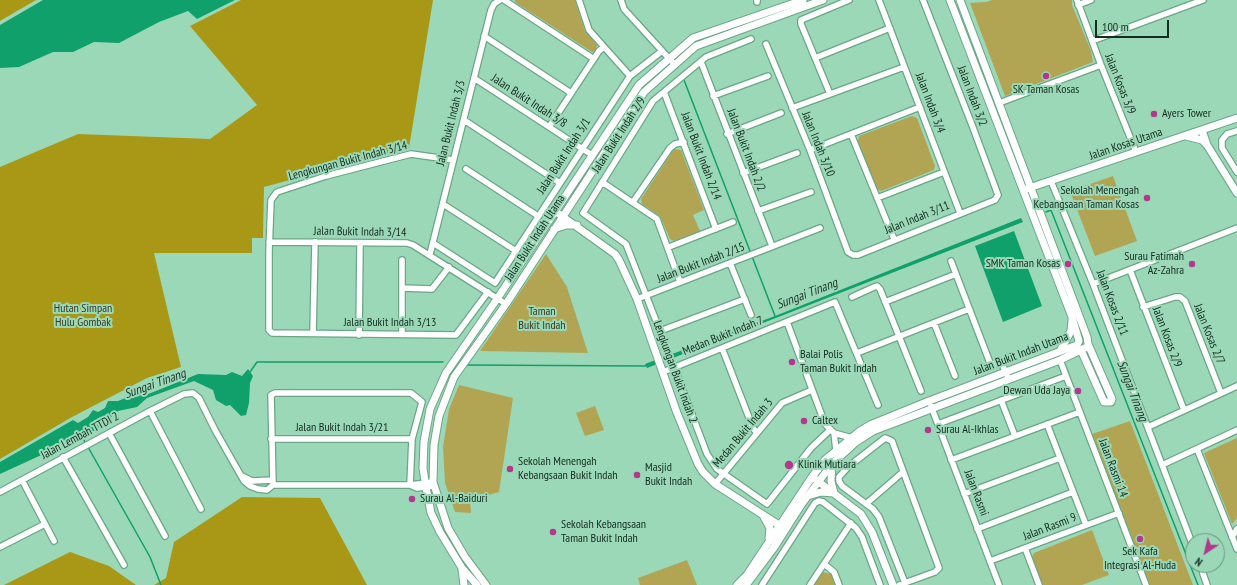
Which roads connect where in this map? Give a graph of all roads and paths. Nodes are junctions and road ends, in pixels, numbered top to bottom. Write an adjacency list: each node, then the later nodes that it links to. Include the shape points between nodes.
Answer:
1 (500, 0): 16 (street, Jalan Bukit Indah 3/3, via 491,10)
2 (504, 0): 24 (street)
3 (579, 0): 20 (street, via 589,30)
4 (621, 0): 21 (street, via 624,9)
5 (803, 0): 23 (street, Jalan Bukit Indah Utama, via 693,38)
6 (823, 0): 26 (street, Jalan Bukit Indah Utama, via 700,45)
7 (849, 0): 22 (street, via 801,20)
8 (879, 0): 15 (street, Jalan Indah 3/4)
9 (923, 0): 69 (street, Jalan Indah 3/2, via 998,195)
10 (950, 0): 65 (street, Jalan Bukit Indah Utama)
11 (960, 0): 36 (street, Jalan Bukit Indah Utama)
12 (1092, 0): 14 (street)
13 (1203, 0): 18 (street)
14 (1078, 3): 18 (street, Jalan Kosas 3/9)
15 (890, 28): 22 (street); 28 (street, Jalan Indah 3/4)
16 (484, 36): 31 (street, Jalan Bukit Indah 3/3); 33 (street)
17 (751, 39): 25 (street, Jalan Bukit Indah 2/9, via 706,57)
18 (1092, 41): 27 (street, Jalan Kosas 3/9)
19 (766, 44): 38 (street, Jalan Indah 3/10)
20 (604, 47): 24 (street); 29 (street)
21 (662, 51): 23 (street); 29 (street, Jalan Bukit Indah 3/1)
22 (815, 58): 34 (street)
23 (670, 59): 26 (street); 55 (street, Jalan Bukit Indah Utama, via 639,85)
24 (594, 60): 33 (street)
25 (701, 62): 32 (street, Jalan Bukit Indah 2/9); 35 (street, Jalan Bukit Indah 2/2)
26 (675, 65): 72 (street, Jalan Bukit Indah Utama, via 644,92)
27 (1101, 65): 36 (street); 53 (street, Jalan Kosas 3/9)
28 (904, 67): 34 (street); 37 (street, Jalan Indah 3/4)
29 (630, 76): 51 (street, Jalan Bukit Indah 3/1)
30 (768, 76): 35 (street)
31 (474, 78): 41 (street, Jalan Bukit Indah 3/3); 43 (street, Jalan Bukit Indah 3/8)
32 (664, 92): 49 (street, Jalan Bukit Indah 2/14); 62 (street, Jalan Bukit Indah 2/9, via 653,101)
33 (571, 93): 43 (street)
34 (830, 94): 38 (street)
35 (713, 96): 46 (street, Jalan Bukit Indah 2/2)
36 (999, 103): 64 (street, Jalan Bukit Indah Utama)
37 (920, 107): 47 (street); 58 (street, Jalan Indah 3/4)
38 (792, 108): 52 (street, Jalan Indah 3/10)
39 (781, 113): 46 (street)
40 (1237, 118): 42 (street, Jalan Kosas Utama)
41 (464, 120): 56 (street, Jalan Bukit Indah 3/3); 63 (street)
42 (1216, 125): 44 (street, Jalan Kosas Utama); 50 (street, via 1210,133)
43 (549, 127): 51 (street, Jalan Bukit Indah 3/8)
44 (1202, 130): 48 (street, Jalan Kosas Utama); 50 (street)
45 (1237, 131): 59 (street, via 1227,134 1222,140 1222,148)
46 (727, 134): 60 (street, Jalan Bukit Indah 2/2)
47 (851, 134): 52 (street); 68 (street)
48 (1184, 136): 50 (street, via 1202,140); 53 (street, Jalan Kosas Utama)
49 (684, 142): 70 (street, via 670,148); 83 (street, Jalan Bukit Indah 2/14)
50 (1207, 145): 67 (street)
51 (582, 148): 55 (street, Jalan Bukit Indah 3/8); 63 (street, Jalan Bukit Indah 3/1)
52 (810, 150): 92 (street, Jalan Indah 3/10)
53 (1136, 152): 61 (street, Jalan Kosas Utama)
54 (797, 153): 60 (street)
55 (592, 155): 74 (street, Jalan Bukit Indah Utama)
56 (453, 160): 71 (street, Jalan Bukit Indah 3/3); 85 (street, Lengkungan Bukit Indah 3/14, via 411,154 326,176 277,192 271,200)
57 (466, 169): 76 (street)
58 (944, 172): 68 (street); 75 (street, Jalan Indah 3/4)
59 (1237, 172)
60 (743, 173): 73 (street, Jalan Bukit Indah 2/2)
61 (1051, 181): 64 (street, Jalan Kosas Utama); 101 (street, Jalan Kosas 2/11)
62 (602, 182): 70 (street); 104 (street, Jalan Bukit Indah 2/9, via 583,213 626,244)
63 (560, 183): 76 (street, Jalan Bukit Indah 3/1)
64 (1030, 188): 65 (street, Jalan Kosas Utama); 122 (street, Jalan Bukit Indah Utama)
65 (1022, 190): 114 (street, Jalan Bukit Indah Utama)
66 (811, 192): 73 (street)
67 (1237, 193)
68 (877, 198): 84 (street)
69 (995, 200): 75 (street, Jalan Indah 3/11)
70 (633, 202): 90 (street, via 657,219)
71 (443, 204): 87 (street, Jalan Bukit Indah 3/3); 91 (street)
72 (570, 204): 77 (street, Jalan Bukit Indah Utama); 79 (street, via 571,215)
73 (758, 210): 89 (street, Jalan Bukit Indah 2/2)
74 (555, 211): 77 (street, Lengkungan Bukit Indah 2); 106 (street, Jalan Bukit Indah Utama)
75 (960, 213): 84 (street, Jalan Indah 3/11)
76 (538, 216): 91 (street, Jalan Bukit Indah 3/1)
77 (563, 216): 79 (street, Lengkungan Bukit Indah 2); 82 (street, Jalan Bukit Indah Utama)
78 (733, 222): 83 (street)
79 (577, 225): 82 (street); 107 (street, Lengkungan Bukit Indah 2, via 615,254)
80 (820, 228): 89 (street, Jalan Bukit Indah 2/15)
81 (1237, 228): 98 (street)
82 (554, 229): 110 (street, Jalan Bukit Indah Utama)
83 (716, 229): 90 (street)
84 (894, 240): 92 (street, Jalan Indah 3/11, via 858,254 852,255)
85 (269, 242): 86 (street, Jalan Bukit Indah 3/14); 117 (street, Lengkungan Bukit Indah 3/14, via 269,330)
86 (315, 242): 88 (street, Jalan Bukit Indah 3/14); 118 (street)
87 (433, 243): 91 (street, Jalan Bukit Indah 3/1, via 495,283); 93 (street, Jalan Bukit Indah 3/3)
88 (360, 244): 93 (street, Jalan Bukit Indah 3/14, via 407,243); 119 (street)
89 (772, 246): 96 (street, Jalan Bukit Indah 2/15)
90 (669, 247): 100 (street)
91 (516, 251)
92 (848, 252)
93 (430, 254): 97 (street, Jalan Bukit Indah 3/14)
94 (402, 260): 102 (street)
95 (951, 261): 99 (street)
96 (730, 264): 100 (street, Jalan Bukit Indah 2/15); 108 (street)
97 (449, 266): 102 (street, via 432,289); 103 (street, Jalan Bukit Indah 3/14)
98 (1130, 270): 101 (street); 111 (street, Jalan Kosas 2/9)
99 (956, 274): 109 (street); 112 (street)
100 (680, 282): 104 (street, Jalan Bukit Indah 2/15)
101 (1093, 284): 146 (street, Jalan Kosas 2/11)
102 (402, 288): 120 (street)
103 (488, 292): 106 (street, Jalan Bukit Indah 3/14); 120 (street, Jalan Bukit Indah 3/13, via 456,335)
104 (647, 296): 107 (street, Jalan Bukit Indah 2/15); 108 (street, via 660,331)
105 (852, 297): 109 (street, via 877,286)
106 (498, 299): 110 (street, Jalan Bukit Indah 3/14); 172 (street, Jalan Bukit Indah Utama, via 446,373 430,409 424,442)
107 (637, 299): 129 (street, Lengkungan Bukit Indah 2)
108 (744, 299): 113 (street)
109 (885, 302): 121 (street)
110 (506, 304): 169 (street, Jalan Bukit Indah Utama, via 454,377 445,397 434,445)
111 (1143, 307): 136 (street, Jalan Kosas 2/7, via 1175,297 1180,297 1184,301); 141 (street, Jalan Kosas 2/9)
112 (969, 309): 116 (street); 131 (street, via 990,363 1001,362)
113 (751, 315)
114 (1072, 317): 125 (street, via 1071,331); 125 (street, Jalan Bukit Indah Utama, via 1079,341 1077,345)
115 (787, 322): 123 (street, Medan Bukit Indah 7); 126 (street, Medan Bukit Indah 7, via 835,302); 134 (street)
116 (934, 323): 121 (street); 130 (street)
117 (272, 333): 118 (street, Jalan Bukit Indah 3/13)
118 (313, 333): 119 (street, Jalan Bukit Indah 3/13)
119 (359, 335): 120 (street, Jalan Bukit Indah 3/13)
120 (402, 335)
121 (899, 336): 126 (street); 135 (street)
122 (1088, 344): 124 (street, Jalan Bukit Indah Utama); 124 (street, Jalan Bukit Indah Utama, via 1112,399 1111,402 1104,402)
123 (722, 348): 128 (street, Medan Bukit Indah 7); 150 (street)
124 (1081, 350): 127 (street, Jalan Bukit Indah Utama)
125 (1060, 351): 131 (street, Jalan Bukit Indah Utama)
126 (857, 353): 139 (street)
127 (1060, 360): 131 (street, Jalan Bukit Indah Utama); 132 (street, Jalan Rasmi 14)
128 (674, 367): 129 (street, Medan Bukit Indah 7); 164 (street, via 707,454)
129 (663, 372): 170 (street, Lengkungan Bukit Indah 2, via 698,464)
130 (955, 376)
131 (1007, 376): 138 (street, Jalan Bukit Indah Utama); 140 (street, Jalan Bukit Indah Utama)
132 (1066, 376): 137 (street); 143 (street, Jalan Rasmi 14)
133 (1237, 386): 136 (street)
134 (812, 390): 148 (street, via 825,424); 150 (street, Medan Bukit Indah 3, via 782,403)
135 (921, 391)
136 (1221, 393): 141 (street)
137 (1001, 400): 144 (street); 151 (street)
138 (929, 401): 140 (street, Jalan Rasmi); 152 (street, Jalan Bukit Indah Utama, via 870,425)
139 (878, 405)
140 (932, 409): 144 (street, Jalan Rasmi); 160 (street, Jalan Bukit Indah Utama, via 873,431 856,442)
141 (1184, 410): 146 (street)
142 (150, 411): 149 (street, Jalan Lembah TTDI 2); 163 (street, Jalan Lembah TTDI 2, via 184,394 193,393 199,398); 179 (street)
143 (1080, 412): 145 (street); 181 (street, Jalan Rasmi 14)
144 (938, 424): 159 (street, Jalan Rasmi)
145 (1047, 424): 151 (street); 158 (street)
146 (1148, 427): 161 (street, Jalan Kosas 2/11)
147 (1237, 430): 155 (street)
148 (832, 432): 152 (street); 156 (street); 164 (street, via 811,448 767,504)
149 (109, 433): 157 (street, Jalan Lembah TTDI 2); 191 (street)
150 (757, 433): 164 (street, Medan Bukit Indah 3)
151 (1015, 436): 159 (street)
152 (852, 438): 156 (street, Jalan Bukit Indah Utama)
153 (272, 439): 154 (street, Jalan Bukit Indah 3/21); 154 (street, via 270,400 271,395 275,393 411,393 422,402); 167 (street)
154 (412, 439): 171 (street)
155 (1197, 449): 161 (street); 192 (street)
156 (836, 450): 165 (street, Jalan Bukit Indah Utama)
157 (63, 457): 166 (street, Jalan Lembah TTDI 2); 200 (street)
158 (1060, 458): 174 (street); 176 (street)
159 (952, 460): 176 (street, Jalan Rasmi)
160 (832, 464): 168 (street, Jalan Bukit Indah Utama); 175 (street, via 831,481)
161 (1162, 465): 190 (street, Jalan Kosas 2/11)
162 (903, 472): 178 (street); 178 (street, via 892,441 885,438 848,467 839,477 842,486); 204 (street, via 939,568 935,572)
163 (240, 474): 167 (street, via 252,481); 167 (street, via 246,483 256,489 267,490)
164 (723, 474): 170 (street, Medan Bukit Indah 3)
165 (812, 477): 168 (street); 182 (street, Jalan Bukit Indah Utama)
166 (22, 480): 173 (street, Jalan Lembah TTDI 2); 184 (street)
167 (273, 482): 171 (street)
168 (819, 482): 175 (street); 177 (street, Jalan Bukit Indah Utama)
169 (434, 484): 172 (street); 203 (street, Jalan Bukit Indah Utama, via 448,528 465,557)
170 (715, 484): 180 (street, Lengkungan Bukit Indah 2)
171 (410, 485): 172 (street, via 417,488)
172 (425, 485): 201 (street, Jalan Bukit Indah Utama, via 431,512)
173 (0, 492)
174 (1073, 492): 186 (street); 188 (street)
175 (834, 493): 177 (street, via 821,492); 213 (street, via 861,514 872,532)
176 (964, 494): 188 (street, Jalan Rasmi)
177 (808, 496): 187 (street, Jalan Bukit Indah Utama)
178 (867, 503): 204 (street, via 878,517)
179 (201, 509)
180 (761, 513): 182 (street, via 772,518); 185 (street, Lengkungan Bukit Indah 2); 193 (street, via 770,528)
181 (1119, 513): 186 (street, Jalan Rasmi 9); 217 (street, Jalan Rasmi 14)
182 (785, 515): 185 (street, Jalan Bukit Indah Utama)
183 (851, 523): 199 (street); 209 (street, via 823,502 815,503); 212 (street, via 862,537)
184 (45, 524): 194 (street); 195 (street)
185 (779, 525): 187 (street, Lengkungan Bukit Indah 2); 193 (street, Jalan Bukit Indah Utama)
186 (1086, 525): 196 (street, Jalan Rasmi 9)
187 (786, 529): 208 (street, Jalan Bukit Indah Utama)
188 (977, 529): 198 (street, Jalan Rasmi)
189 (1237, 530): 192 (street)
190 (1188, 533)
191 (165, 536)
192 (1232, 537): 197 (street)
193 (769, 540): 207 (street, Jalan Bukit Indah Utama)
194 (54, 541)
195 (0, 548)
196 (1025, 548): 198 (street, Jalan Rasmi 9); 216 (street)
197 (1237, 549)
198 (990, 561): 215 (street, Jalan Rasmi)
199 (824, 564): 210 (street); 211 (street, via 834,572)
200 (124, 565)
201 (462, 568): 203 (street, Jalan Bukit Indah Utama); 205 (street)
202 (1203, 573): 218 (street)
203 (475, 582): 206 (street, Jalan Bukit Indah Utama)
204 (905, 583): 214 (street)
205 (464, 585)
206 (486, 585)
207 (738, 585)
208 (746, 585)
209 (762, 585)
210 (810, 585)
211 (839, 585)
212 (880, 585)
213 (894, 585)
214 (898, 585)
215 (999, 585)
216 (1039, 585)
217 (1146, 585)
218 (1207, 585)

